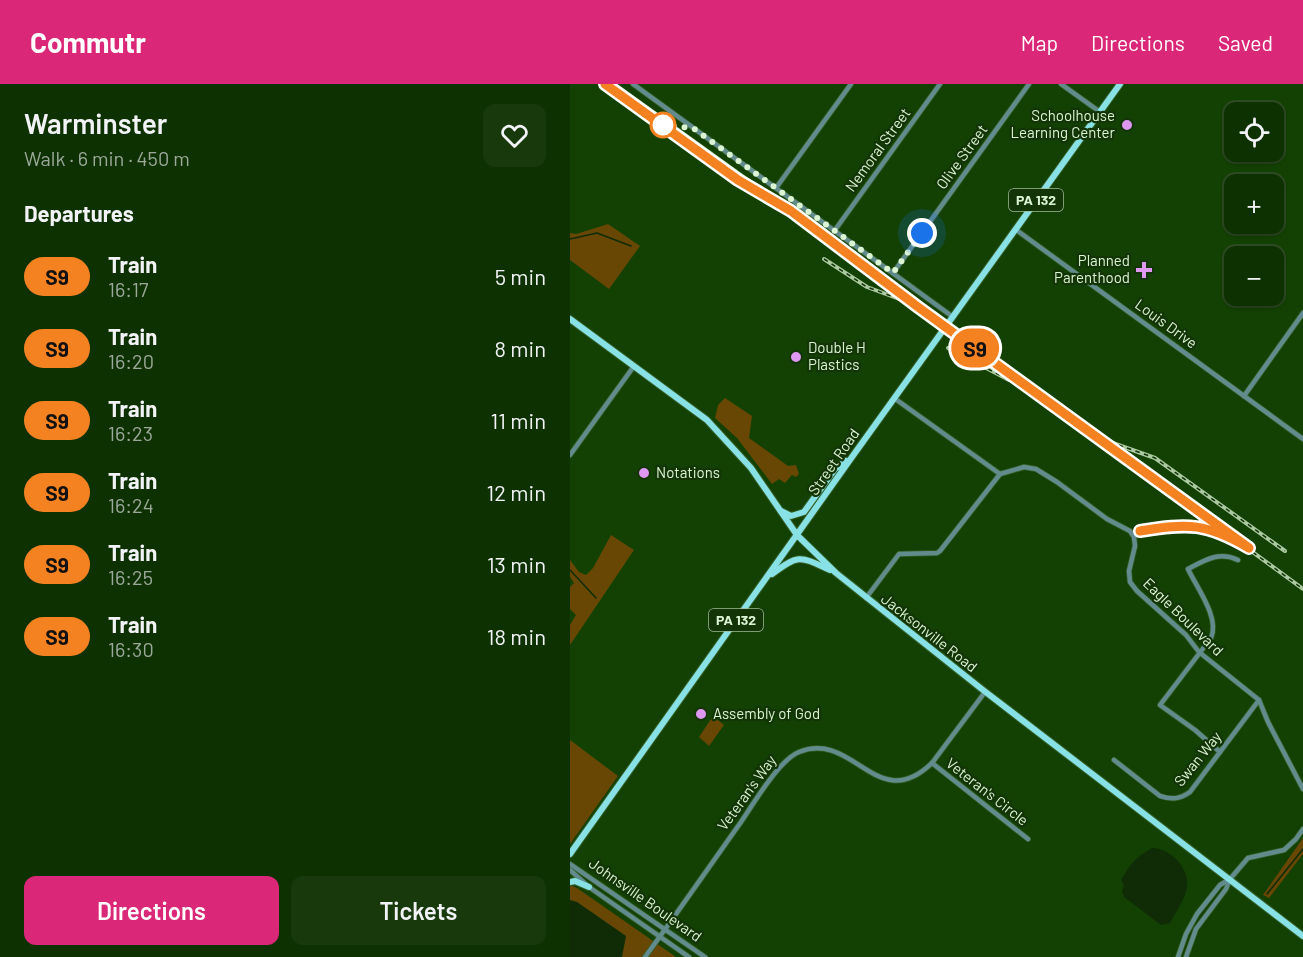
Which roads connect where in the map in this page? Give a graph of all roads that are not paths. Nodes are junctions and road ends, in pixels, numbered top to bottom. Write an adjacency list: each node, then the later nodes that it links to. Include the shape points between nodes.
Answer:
1 (633, 84): 8 (street)
2 (850, 84): 8 (street)
3 (940, 84): 10 (street, Nemoral Street)
4 (1029, 84): 11 (street, Olive Street)
5 (1061, 84): 7 (street)
6 (1120, 84): 7 (main road, Street Road / PA 132)
7 (1100, 112): 9 (main road, Street Road / PA 132)
8 (776, 188): 10 (street)
9 (1015, 229): 13 (main road, Street Road / PA 132); 16 (street, Louis Drive)
10 (835, 230): 11 (street)
11 (893, 273): 13 (street)
12 (1303, 313): 16 (street)
13 (953, 317): 17 (main road, Street Road / PA 132)
14 (570, 320): 15 (main road, Jacksonville Road)
15 (634, 366): 19 (street); 22 (main road, Jacksonville Road, via 707,420 745,461)
16 (1244, 396): 18 (street, Louis Drive)
17 (894, 398): 20 (main road, Street Road / PA 132); 21 (street)
18 (1303, 439)
19 (570, 455)
20 (852, 457): 22 (main road, via 835,469 804,512 790,516); 23 (main road, Street Road / PA 132)
21 (1000, 474): 27 (street, via 940,551 900,554); 28 (street, Eagle Boulevard, via 1024,467 1036,469 1130,531 1136,546 1130,582)
22 (778, 510): 23 (main road, Jacksonville Road)
23 (796, 535): 25 (main road, Jacksonville Road); 26 (main road, Street Road / PA 132)
24 (1238, 560): 28 (street, via 1214,556 1188,569 1214,628)
25 (836, 573): 26 (main road, via 796,559); 27 (main road, Jacksonville Road)
26 (766, 577): 37 (main road, Street Road / PA 132)
27 (866, 598): 29 (main road, Jacksonville Road)
28 (1199, 652): 30 (street, Eagle Boulevard); 31 (street, via 1160,705)
29 (985, 692): 33 (street, Veteran's Way); 40 (main road, Jacksonville Road)
30 (1259, 700): 31 (street, Swan Way); 34 (street)
31 (1220, 752): 32 (street, Swan Way, via 1190,792 1169,799)
32 (1114, 760)
33 (932, 763): 36 (street, Veteran's Circle); 43 (street, Veteran's Way, via 914,777 900,781 874,776 829,750 810,749 793,754)
34 (1303, 789)
35 (1303, 829): 40 (street, via 1284,850 1248,858)
36 (1028, 839)
37 (570, 854)
38 (570, 864): 43 (street, Johnsville Boulevard)
39 (570, 870): 42 (street, Johnsville Boulevard)
40 (1230, 879): 45 (main road, Jacksonville Road); 49 (street, via 1220,885 1197,914); 50 (street, via 1227,889 1196,929)
41 (570, 882): 42 (main road)
42 (589, 887): 44 (street, Johnsville Boulevard)
43 (666, 928): 44 (street, Veteran's Way); 48 (street, Johnsville Boulevard)
44 (660, 936): 46 (street, Veteran's Way); 47 (street, Johnsville Boulevard)
45 (1303, 936)
46 (645, 957)
47 (689, 957)
48 (705, 957)
49 (1178, 957)
50 (1186, 957)

